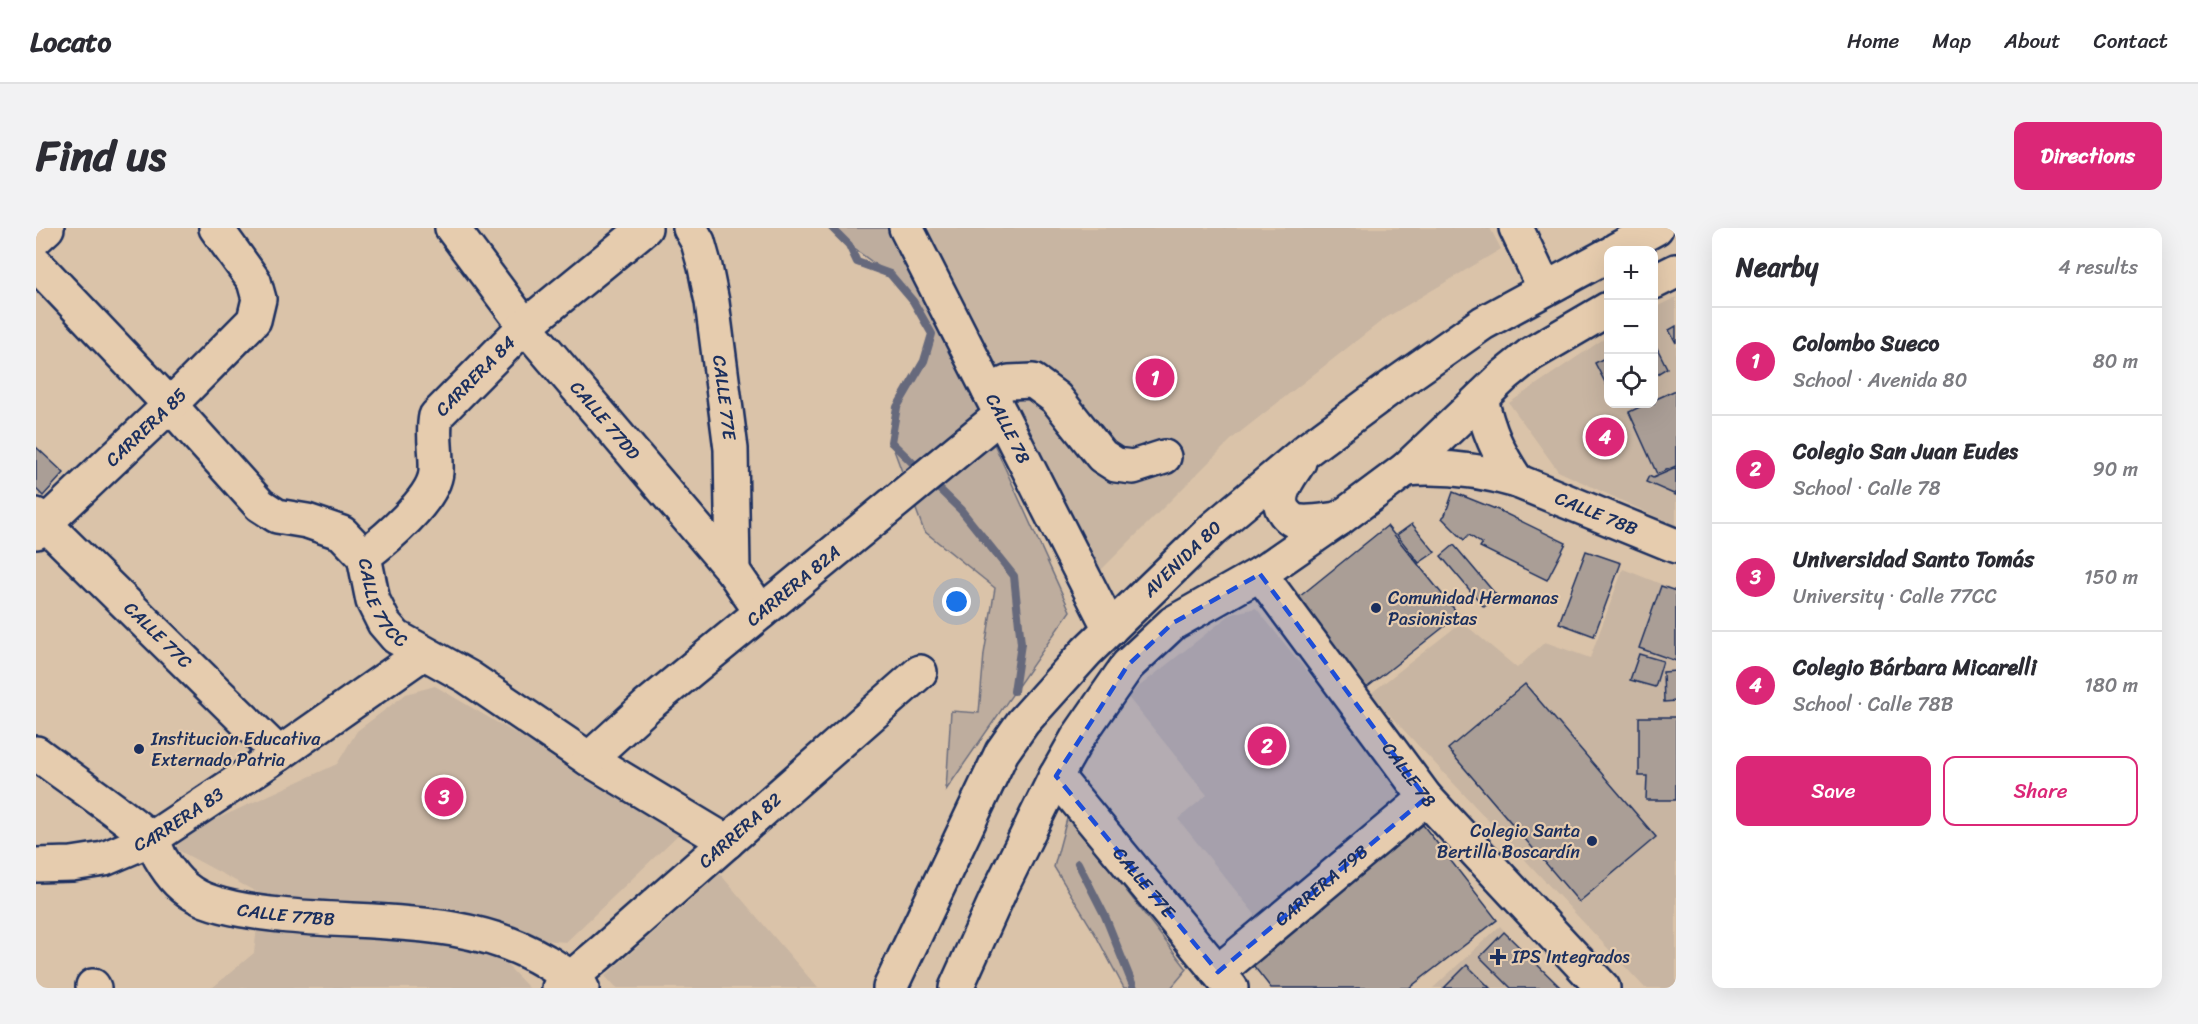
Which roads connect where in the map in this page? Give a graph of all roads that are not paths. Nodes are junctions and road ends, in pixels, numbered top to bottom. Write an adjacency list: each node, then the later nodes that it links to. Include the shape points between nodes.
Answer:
1 (47, 228): 9 (street)
2 (216, 228): 20 (street, CARRERA 85, via 254,281 259,299 254,320)
3 (452, 228): 17 (street, CALLE 77DD)
4 (645, 228): 17 (street, CARRERA 84)
5 (690, 228): 29 (street, CALLE 77E, via 698,242 712,302 731,449)
6 (906, 228): 19 (street, CALLE 78)
7 (1516, 228): 15 (street)
8 (1656, 228): 10 (street)
9 (36, 238)
10 (1623, 246)
11 (1604, 257): 15 (street, AVENIDA 80)
12 (36, 264): 20 (street, CALLE 77CC)
13 (1676, 271): 14 (street)
14 (1658, 280)
15 (1545, 289): 21 (street, AVENIDA 80, via 1483,323)
16 (1604, 311): 18 (street, via 1531,354)
17 (525, 326): 28 (street, CARRERA 84, via 436,416 436,475 428,492 406,520); 29 (street, CALLE 77DD)
18 (1481, 398): 23 (street); 24 (street, via 1500,456)
19 (995, 403): 22 (street, via 1010,382 1033,381 1056,398 1102,456 1116,465 1133,467); 31 (street, CARRERA 82A, via 910,490); 32 (street, CALLE 78)
20 (170, 405): 26 (street, CARRERA 85); 28 (street, CALLE 77CC, via 260,506 277,516 342,533)
21 (1308, 449): 25 (street, via 1283,490 1283,510 1299,522); 32 (street, AVENIDA 80, via 1214,528)
22 (1164, 457)
23 (1406, 469): 24 (street, CALLE 78B, via 1471,470); 25 (street)
24 (1517, 481): 27 (street, CALLE 78B)
25 (1340, 519): 30 (street)
26 (39, 523): 36 (street, CALLE 77C)
27 (1676, 546)
28 (364, 556): 33 (street, CALLE 77CC, via 373,601 384,623 396,637)
29 (733, 571): 31 (street, CALLE 77DD)
30 (1260, 574): 38 (street, via 1173,623 1149,644 1128,665); 39 (street, CALLE 78)
31 (761, 612): 37 (street, CARRERA 82A)
32 (1110, 629): 45 (street, AVENIDA 80, via 1023,722 1002,752)
33 (423, 653): 36 (street, CARRERA 83); 37 (street, CALLE 77CC, via 468,677)
34 (920, 672): 41 (street, CARRERA 82)
35 (36, 753): 40 (street, CALLE 77BB)
36 (279, 754): 40 (street, CARRERA 83)
37 (589, 759): 41 (street, CALLE 77CC)
38 (1056, 776): 43 (street, CALLE 77E); 46 (street)
39 (1426, 798): 43 (street, CARRERA 79B); 47 (street, CALLE 78)
40 (151, 839): 42 (street, CARRERA 83, via 104,859); 44 (street, CALLE 77BB, via 179,884 218,904 327,920 447,927 489,936 530,952)
41 (727, 842): 44 (street, CARRERA 82)
42 (36, 865)
43 (1224, 980)
44 (571, 985)
45 (890, 988)
46 (956, 988)
47 (1604, 988)

